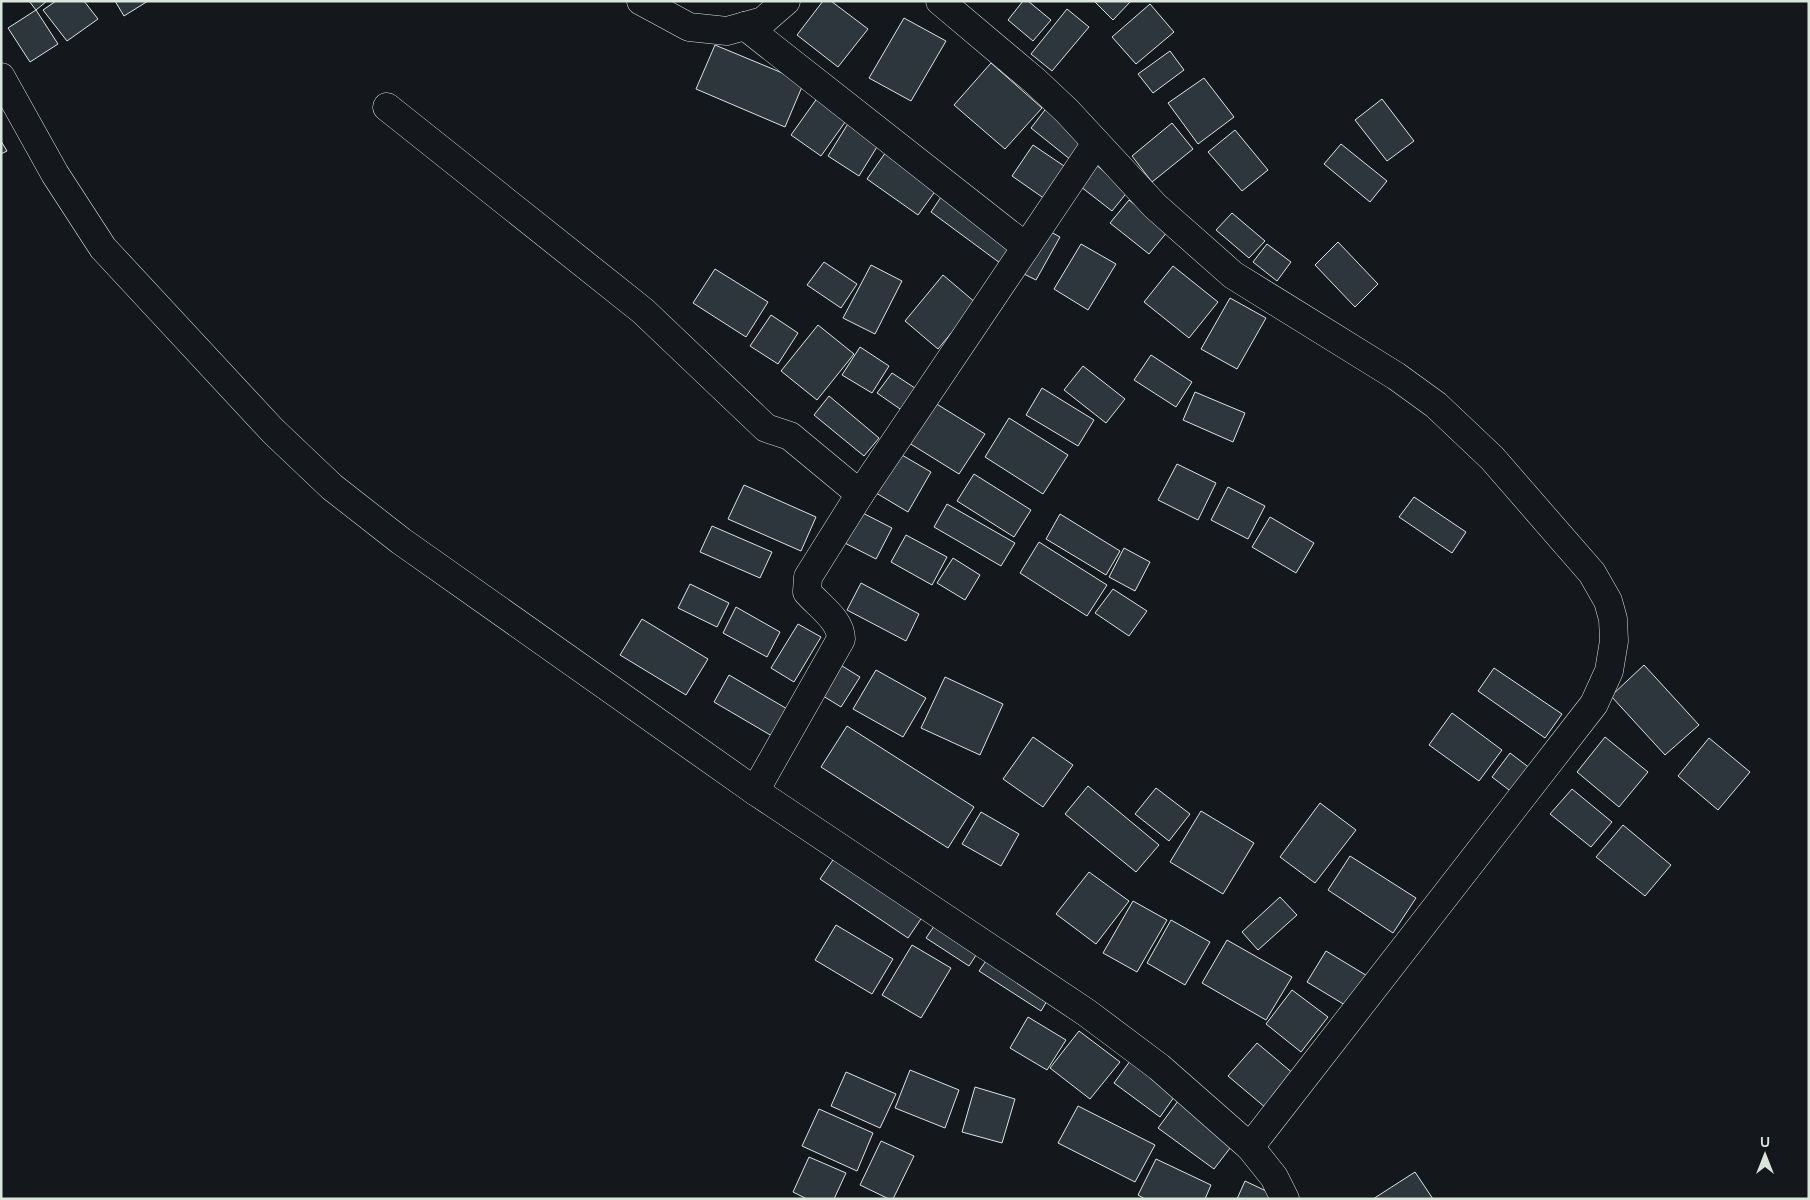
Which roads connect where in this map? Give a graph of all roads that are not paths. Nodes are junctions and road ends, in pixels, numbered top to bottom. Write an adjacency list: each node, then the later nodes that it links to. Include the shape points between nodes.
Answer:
1 (641, 1): 4 (street, via 689,27 727,31)
2 (786, 1): 4 (street, via 763,21)
3 (940, 1): 7 (street, via 1035,81)
4 (746, 26): 8 (street)
5 (1, 77): 10 (street, via 55,174 103,248 273,431 332,487 401,541)
6 (387, 107): 9 (street, via 643,311 766,428 790,436)
7 (1096, 142): 8 (street); 11 (street, via 1155,206 1232,275 1396,376 1436,405 1492,458 1592,573 1614,619 1610,671 1594,704)
8 (1026, 247): 9 (street)
9 (860, 494): 10 (street, via 808,577 806,586 807,592 837,623 841,639)
10 (755, 791): 11 (street, via 1087,1013 1158,1067)
11 (1250, 1147): 12 (street, via 1274,1178)
12 (1285, 1199)

